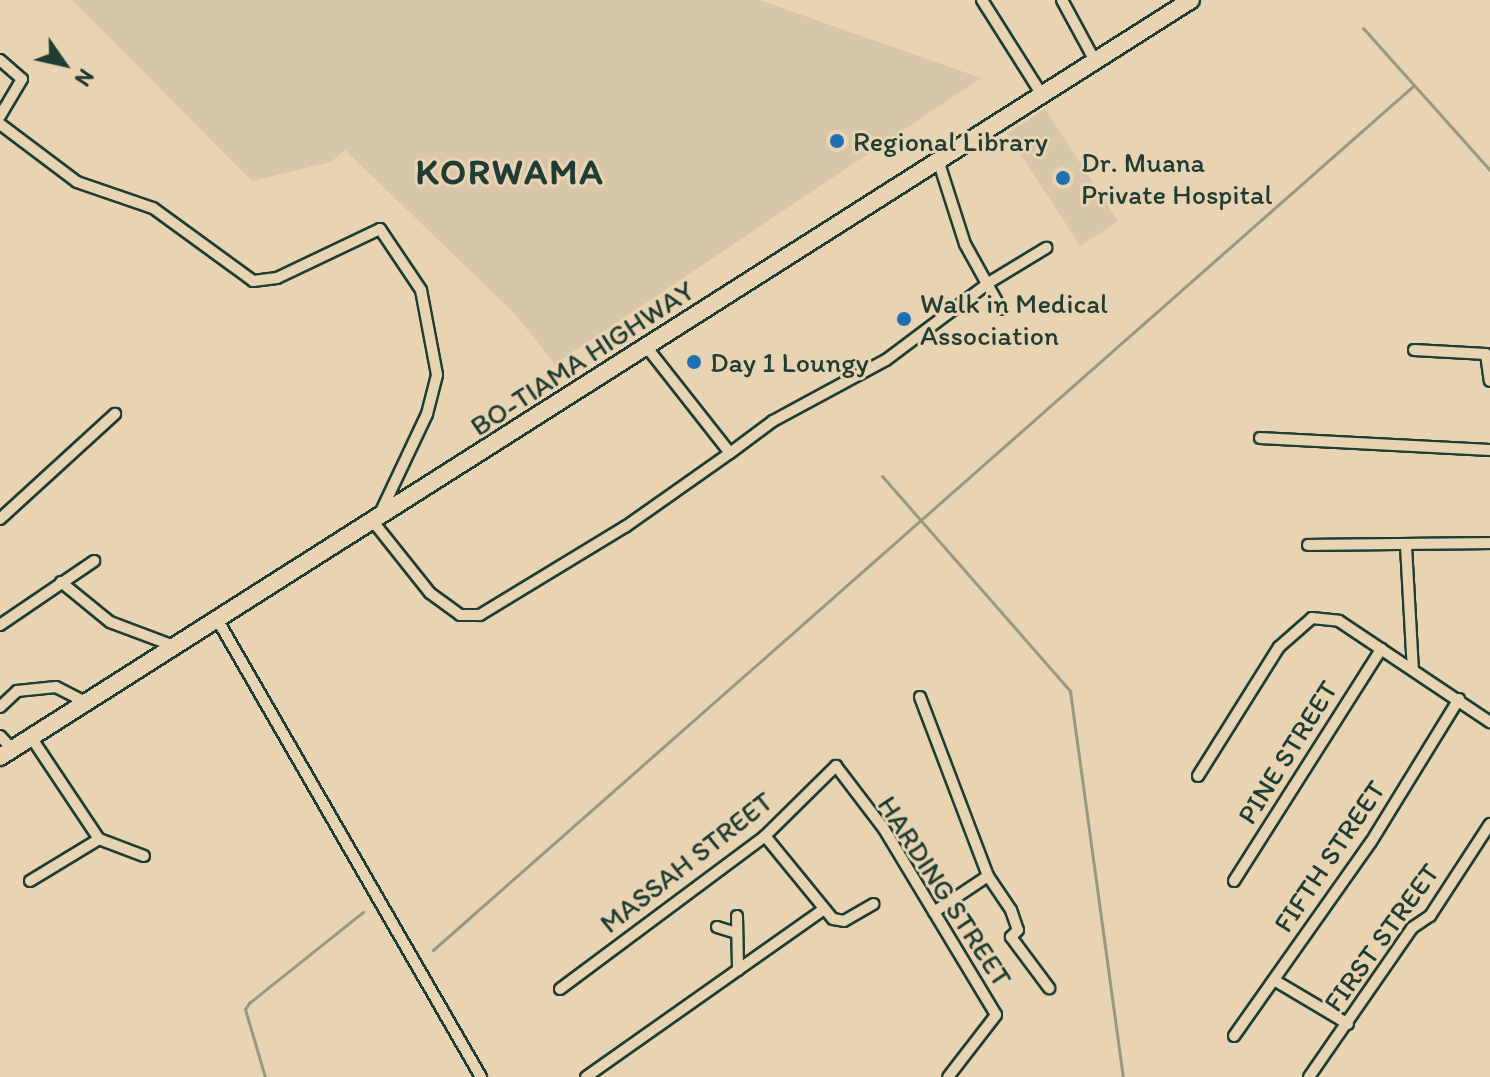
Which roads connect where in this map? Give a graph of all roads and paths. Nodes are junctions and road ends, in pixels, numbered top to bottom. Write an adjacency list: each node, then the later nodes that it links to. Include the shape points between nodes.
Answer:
1 (982, 0): 6 (street)
2 (1062, 0): 5 (street)
3 (1191, 0): 5 (highway, BO-TIAMA HIGHWAY)
4 (0, 60): 7 (street, via 22,79)
5 (1095, 61): 6 (highway, BO-TIAMA HIGHWAY)
6 (1042, 95): 9 (highway, BO-TIAMA HIGHWAY)
7 (0, 116)
8 (0, 124): 22 (street, via 77,182 153,208 253,281 277,278 380,229 421,290 437,375 427,414)
9 (938, 160): 11 (street, via 965,244); 13 (highway, BO-TIAMA HIGHWAY)
10 (1046, 248): 11 (street)
11 (990, 282): 12 (street); 20 (street, via 886,360 773,421)
12 (1001, 309)
13 (645, 345): 20 (street); 22 (highway, BO-TIAMA HIGHWAY)
14 (1414, 350): 15 (street, via 1486,354)
15 (1489, 365): 16 (street)
16 (1490, 381)
17 (115, 414): 21 (street)
18 (1260, 438): 19 (street)
19 (1490, 450)
20 (730, 453): 22 (street, via 625,527 480,615 460,615 430,593)
21 (0, 519)
22 (375, 524): 28 (highway, BO-TIAMA HIGHWAY)
23 (1490, 543): 25 (street)
24 (1308, 545): 25 (street)
25 (1406, 546): 32 (street)
26 (94, 561): 27 (street)
27 (61, 582): 29 (street); 30 (street, via 110,622)
28 (217, 619): 30 (highway, BO-TIAMA HIGHWAY); 62 (street)
29 (0, 625)
30 (174, 646): 35 (highway, BO-TIAMA HIGHWAY)
31 (1381, 649): 32 (street); 42 (street, via 1321,616 1279,647); 49 (street, PINE STREET)
32 (1413, 670): 34 (street)
33 (920, 697): 47 (street)
34 (1459, 699): 37 (street); 57 (street, FIFTH STREET, via 1371,842)
35 (88, 703): 36 (street, via 56,687 17,691); 39 (highway, BO-TIAMA HIGHWAY)
36 (0, 707)
37 (1490, 722)
38 (0, 736): 40 (street)
39 (31, 737): 40 (highway, BO-TIAMA HIGHWAY); 45 (street)
40 (6, 753)
41 (836, 766): 44 (street, MASSAH STREET); 52 (street, HARDING STREET)
42 (1198, 776)
43 (1490, 824): 60 (street, FIRST STREET)
44 (765, 836): 51 (street, via 820,898); 59 (street, MASSAH STREET)
45 (99, 839): 46 (street); 48 (street)
46 (144, 856)
47 (988, 876): 52 (street); 58 (street, via 1011,910 1018,930 1011,937)
48 (30, 881)
49 (1234, 881)
50 (873, 904): 51 (street, via 844,921)
51 (823, 910): 56 (street)
52 (934, 912): 64 (street, HARDING STREET, via 996,1015)
53 (737, 916): 55 (street)
54 (717, 927): 55 (street)
55 (733, 932): 56 (street)
56 (738, 970): 63 (street)
57 (1274, 980): 60 (street); 61 (street, FIFTH STREET)
58 (1049, 988)
59 (560, 989)
60 (1348, 1024): 65 (street, FIRST STREET)
61 (1234, 1036)
62 (481, 1077)
63 (586, 1077)
64 (948, 1077)
65 (1309, 1077)

